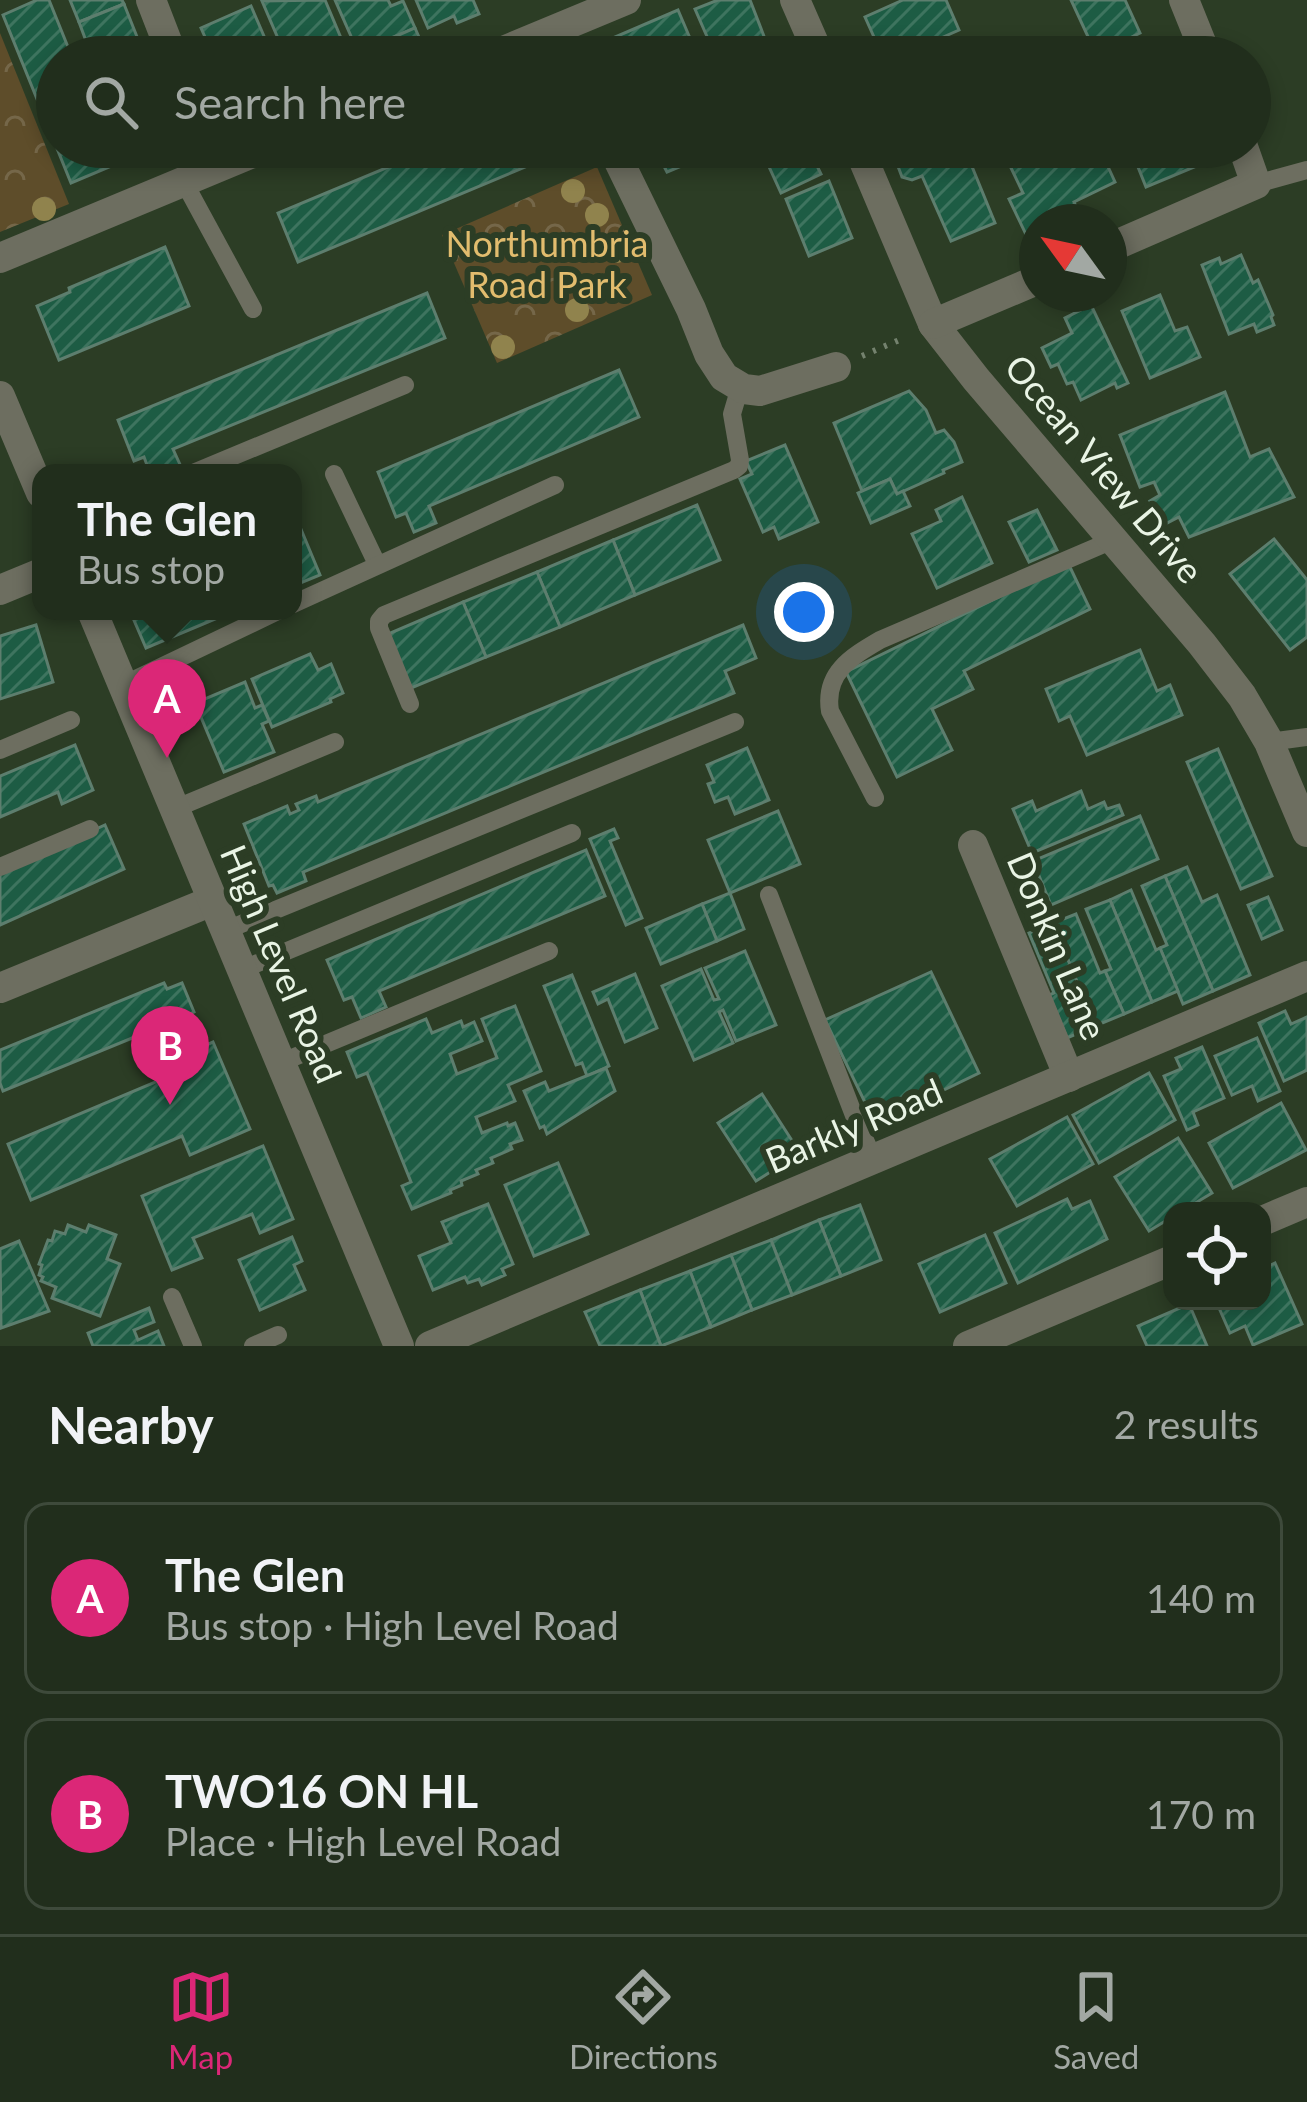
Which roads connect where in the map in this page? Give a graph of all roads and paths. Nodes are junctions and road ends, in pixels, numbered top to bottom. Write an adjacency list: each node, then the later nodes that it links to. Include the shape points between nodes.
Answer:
1 (151, 0): 5 (street)
2 (626, 0): 6 (street)
3 (796, 0): 7 (street)
4 (1184, 0): 8 (street)
5 (165, 36)
6 (574, 36)
7 (811, 36)
8 (1199, 36)
9 (200, 168): 14 (street)
10 (622, 168): 23 (street, via 709,354)
11 (865, 168): 20 (street, Ocean View Drive)
12 (1250, 168): 15 (street)
13 (1307, 170): 15 (lane)
14 (184, 182): 17 (street); 19 (lane)
15 (1256, 184): 16 (street)
16 (1127, 240)
17 (0, 258)
18 (1019, 288): 20 (street)
19 (253, 309)
20 (921, 330): 21 (path); 29 (street, Ocean View Drive, via 976,379)
21 (849, 362): 23 (street, via 760,391)
22 (405, 385): 25 (lane)
23 (740, 387): 37 (lane, via 732,413 740,460 734,470 385,615 380,628)
24 (0, 396): 26 (street)
25 (215, 464)
26 (32, 472)
27 (334, 473): 30 (lane)
28 (555, 484): 30 (lane)
29 (1113, 540): 42 (street, Ocean View Drive, via 1243,696); 44 (lane, via 880,640 836,672 830,711)
30 (377, 564): 33 (lane)
31 (32, 577): 32 (street)
32 (0, 590)
33 (302, 600)
34 (96, 620): 36 (street, High Level Road)
35 (259, 620): 36 (lane)
36 (123, 685): 45 (street, High Level Road)
37 (410, 704)
38 (71, 720): 43 (lane)
39 (735, 722): 53 (lane)
40 (1307, 737): 42 (lane)
41 (335, 742): 45 (lane)
42 (1269, 742): 48 (street, Ocean View Drive)
43 (0, 750)
44 (875, 798)
45 (174, 809): 52 (street, High Level Road)
46 (90, 829): 50 (lane)
47 (572, 832): 55 (lane)
48 (1307, 832)
49 (973, 845): 59 (street, Donkin Lane)
50 (0, 867)
51 (769, 895): 60 (lane)
52 (212, 901): 53 (street, High Level Road); 57 (street)
53 (224, 931): 55 (street, High Level Road)
54 (549, 951): 58 (lane)
55 (241, 970): 58 (street, High Level Road)
56 (1307, 976): 59 (street, Barkly Road)
57 (0, 988)
58 (280, 1063): 68 (street, High Level Road)
59 (1069, 1077): 60 (street, Barkly Road)
60 (874, 1160): 69 (street, Barkly Road)
61 (1307, 1202): 62 (street)
62 (1271, 1218)
63 (1163, 1263): 70 (street)
64 (172, 1297): 66 (lane)
65 (278, 1335): 67 (lane)
66 (193, 1346)
67 (253, 1346)
68 (399, 1346)
69 (430, 1346)
70 (968, 1346)

